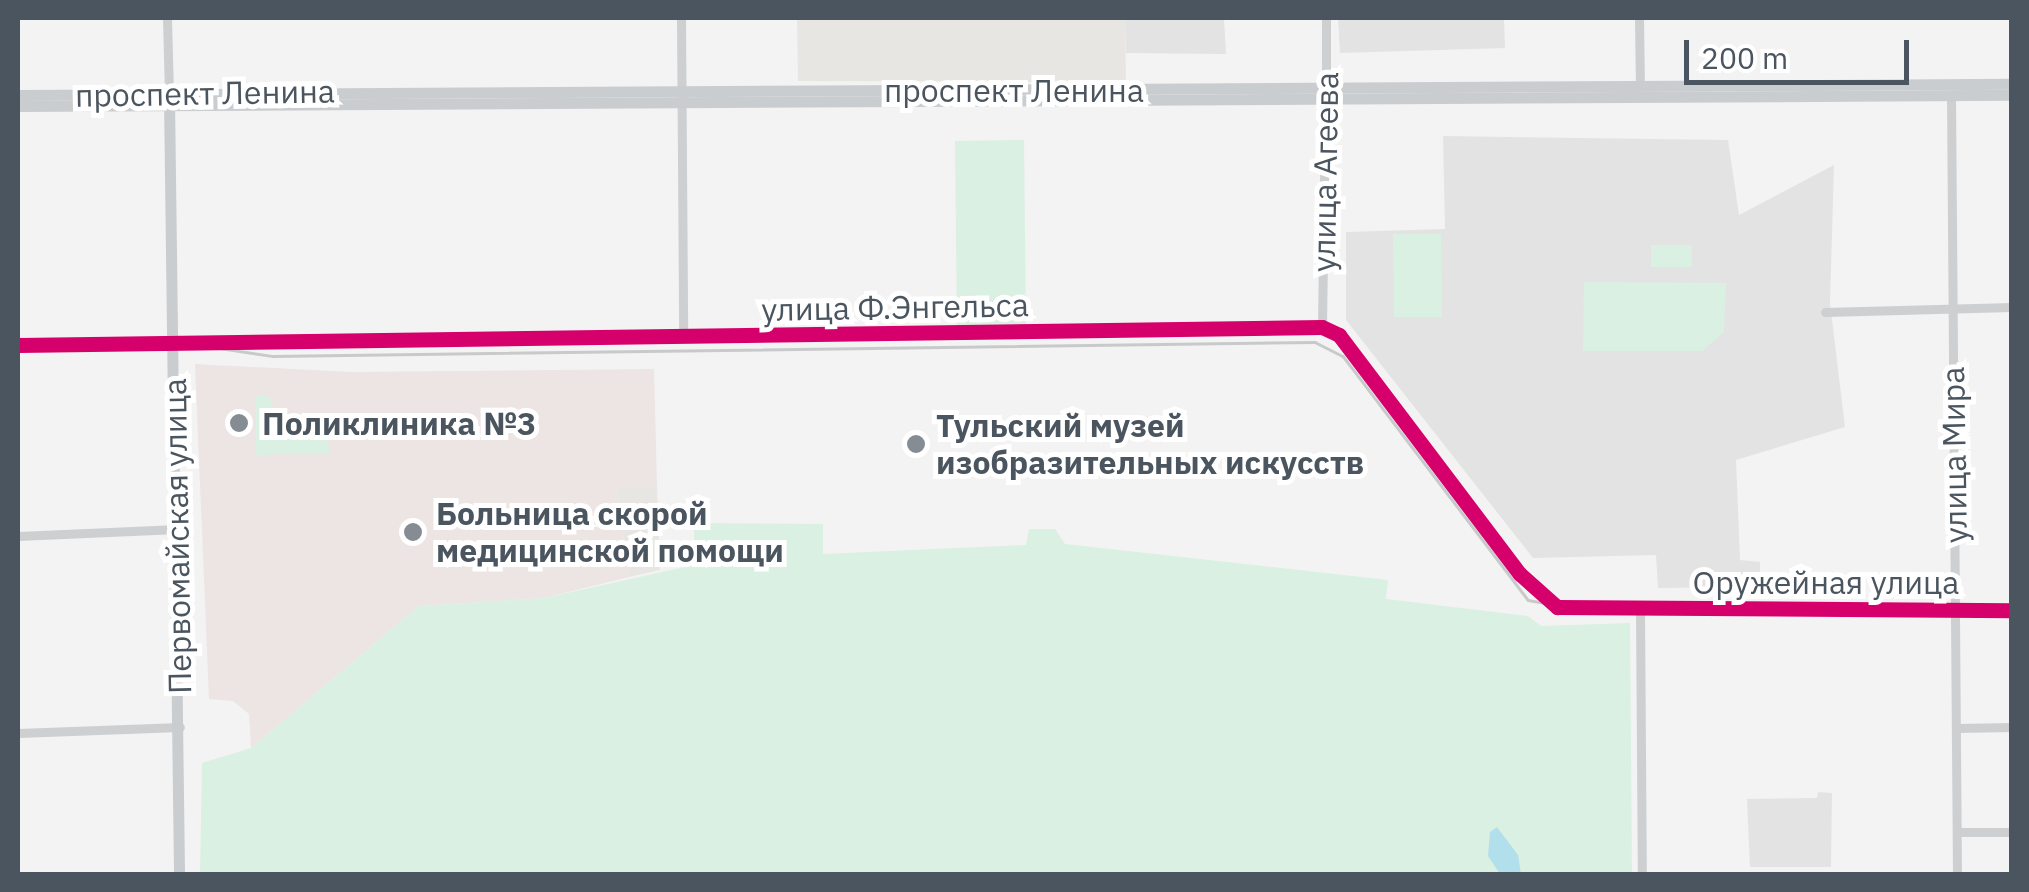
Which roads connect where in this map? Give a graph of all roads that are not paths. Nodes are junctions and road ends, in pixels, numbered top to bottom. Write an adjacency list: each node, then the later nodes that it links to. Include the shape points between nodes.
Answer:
1 (167, 18): 12 (street, Первомайская улица)
2 (681, 18): 11 (street)
3 (1326, 18): 8 (street, улица Агеева)
4 (1639, 18): 7 (street)
5 (2012, 84): 6 (main road, проспект Ленина)
6 (1951, 90): 7 (main road, проспект Ленина); 10 (main road, проспект Ленина); 14 (street, улица Мира)
7 (1640, 92): 8 (main road, проспект Ленина)
8 (1326, 94): 11 (main road, проспект Ленина); 17 (street, улица Агеева)
9 (18, 95): 12 (main road, проспект Ленина)
10 (2012, 95)
11 (682, 97): 12 (main road, проспект Ленина); 18 (street)
12 (169, 100): 13 (main road, проспект Ленина); 19 (main road, Первомайская улица)
13 (18, 106)
14 (1952, 306): 15 (street); 16 (street); 24 (street, улица Мира)
15 (2012, 307)
16 (1825, 312)
17 (1322, 328): 18 (street, улица Ф.Энгельса); 23 (street, via 1339,336 1535,592 1565,610)
18 (683, 338): 19 (street, улица Ф.Энгельса)
19 (174, 344): 20 (street, улица Ф.Энгельса); 21 (main road, Первомайская улица)
20 (18, 346)
21 (178, 529): 22 (street); 27 (main road, Первомайская улица)
22 (18, 536)
23 (1640, 610): 24 (street, Оружейная улица); 33 (street)
24 (1955, 610): 25 (street, Оружейная улица); 28 (street, улица Мира)
25 (2012, 610)
26 (2012, 726): 28 (street)
27 (180, 727): 29 (street); 32 (main road, Первомайская улица)
28 (1957, 728): 30 (street, улица Мира)
29 (18, 733)
30 (1958, 832): 31 (street); 34 (street, улица Мира)
31 (2012, 832)
32 (179, 874)
33 (1642, 874)
34 (1957, 874)

